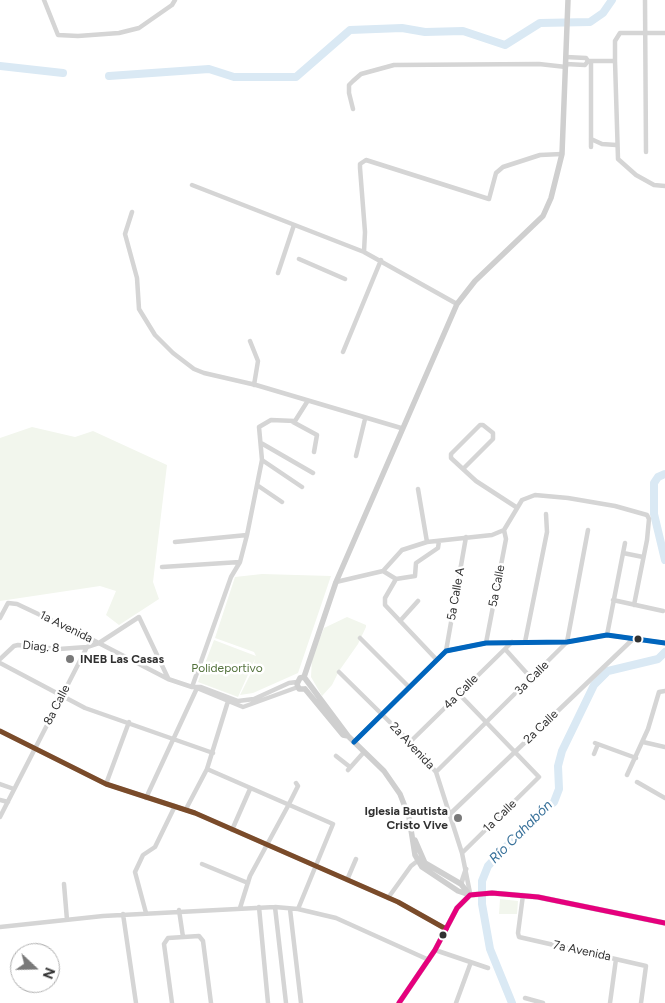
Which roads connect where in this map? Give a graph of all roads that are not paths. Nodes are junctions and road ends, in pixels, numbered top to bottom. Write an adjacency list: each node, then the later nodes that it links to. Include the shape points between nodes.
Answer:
1 (44, 0): 2 (street, via 58,35 78,36 139,28 172,6)
2 (175, 0)
3 (568, 0): 7 (main road)
4 (645, 0): 5 (street)
5 (646, 32): 6 (street); 8 (street, via 620,34 615,41); 15 (street)
6 (665, 33)
7 (566, 57): 9 (street, via 586,58); 10 (main road)
8 (615, 61): 9 (street); 13 (street)
9 (590, 62): 10 (street); 12 (street)
10 (566, 66): 11 (street, via 394,65 361,74 349,85); 16 (main road)
11 (354, 109)
12 (591, 139): 13 (street); 14 (street)
13 (616, 146): 18 (street, via 620,163 648,182)
14 (592, 148)
15 (646, 152)
16 (562, 154): 21 (street, via 540,155 503,167 496,173 490,199 366,160 360,164); 26 (main road, via 552,198 542,216)
17 (192, 185): 20 (street)
18 (665, 186)
19 (132, 212): 29 (street, via 125,234 137,278 138,309 155,335 194,369)
20 (294, 225): 21 (street); 24 (street)
21 (364, 252): 23 (street)
22 (299, 259): 25 (street)
23 (381, 260): 26 (street); 28 (street)
24 (278, 273)
25 (345, 279)
26 (457, 304): 33 (main road)
27 (250, 341): 29 (street, via 258,360)
28 (343, 352)
29 (254, 385): 30 (street)
30 (307, 402): 31 (street); 32 (street)
31 (365, 419): 33 (street); 36 (street)
32 (293, 422): 34 (street, via 275,419 264,423 259,428); 35 (street, via 316,434)
33 (401, 428): 60 (main road)
34 (261, 443): 37 (street); 39 (street)
35 (314, 452)
36 (356, 456)
37 (262, 460): 40 (street); 41 (street)
38 (463, 469): 38 (street, via 451,454 483,425 493,438); 44 (street)
39 (313, 473)
40 (257, 485): 43 (street); 48 (street)
41 (302, 487)
42 (418, 489): 52 (street)
43 (282, 502)
44 (516, 507): 46 (street); 55 (street, via 522,500 535,495 615,506 647,515)
45 (546, 514): 71 (street, via 546,532)
46 (504, 530): 49 (street, via 492,535); 75 (street, 5a Calle, via 506,539)
47 (588, 530): 72 (street)
48 (247, 535): 51 (street); 56 (street)
49 (466, 537): 50 (street); 78 (street, 5a Calle A)
50 (439, 541): 52 (street); 59 (street, via 438,548 416,563 415,576)
51 (175, 542)
52 (427, 542): 58 (street, via 402,550)
53 (625, 542): 54 (street)
54 (623, 552): 55 (street); 61 (street)
55 (643, 557): 63 (street)
56 (240, 562): 57 (street); 88 (street, via 231,577)
57 (162, 567)
58 (383, 571): 59 (street); 60 (street)
59 (396, 579): 66 (street, via 384,602)
60 (336, 582): 82 (main road)
61 (613, 600): 63 (street); 67 (street)
62 (418, 601): 66 (street)
63 (634, 605): 64 (street)
64 (663, 611)
65 (0, 618): 74 (street, 1a Avenida, via 8,604 17,604)
66 (400, 621): 79 (street)
67 (607, 635): 69 (street); 72 (street)
68 (360, 638): 87 (street)
69 (632, 640): 73 (street); 104 (street, 2a Calle)
70 (512, 642): 71 (street); 75 (street); 77 (street, 4a Calle)
71 (525, 642): 72 (street)
72 (567, 642): 84 (street, 3a Calle)
73 (663, 642)
74 (99, 643): 76 (street); 83 (street, 1a Avenida); 83 (street, via 140,617)
75 (486, 643): 78 (street)
76 (87, 647): 80 (street, Diag. 8, via 59,649 18,645); 91 (street, 8a Calle)
77 (505, 649): 84 (street); 90 (street, 4a Calle)
78 (446, 651): 79 (street)
79 (436, 659): 87 (street)
80 (0, 661): 91 (street)
81 (339, 672): 93 (street, 2a Avenida)
82 (304, 677): 85 (main road); 86 (main road)
83 (168, 679): 88 (street, 1a Avenida)
84 (532, 679): 95 (street, 3a Calle)
85 (297, 684): 86 (main road); 92 (street, via 244,702)
86 (307, 686): 98 (main road)
87 (409, 687): 93 (street)
88 (194, 688): 92 (street, 1a Avenida); 97 (street)
89 (665, 691): 100 (street, via 659,692)
90 (459, 694): 95 (street); 99 (street, 4a Calle)
91 (62, 695): 94 (street, via 85,708); 102 (street, 8a Calle)
92 (229, 700): 105 (street)
93 (382, 714): 98 (street); 99 (street, 2a Avenida)
94 (129, 722): 97 (street); 114 (street)
95 (487, 723): 104 (street); 110 (street, 3a Calle)
96 (0, 731): 102 (street)
97 (173, 738): 105 (street); 118 (street)
98 (354, 742): 103 (main road)
99 (410, 742): 110 (street, 2a Avenida)
100 (643, 742): 101 (street); 108 (street)
101 (665, 747)
102 (35, 749): 114 (street); 116 (street, 8a Calle)
103 (364, 752): 107 (street, via 349,769); 131 (main road, via 400,794)
104 (516, 752): 125 (street, 2a Calle); 129 (street, 1a Calle, via 538,774 538,780)
105 (213, 753): 109 (street)
106 (594, 754): 108 (street, via 596,744)
107 (336, 756)
108 (636, 758): 111 (street)
109 (207, 769): 117 (street); 124 (street)
110 (436, 772): 125 (street, 2a Avenida)
111 (627, 775)
112 (637, 782): 119 (street)
113 (0, 784): 116 (street)
114 (106, 784): 118 (street)
115 (296, 784): 123 (street, via 298,786)
116 (14, 789): 121 (street, 8a Calle)
117 (250, 789): 123 (street); 127 (street)
118 (146, 798): 122 (street)
119 (665, 798)
120 (0, 800): 121 (street)
121 (8, 802): 126 (street, 8a Calle)
122 (175, 806): 124 (street); 148 (street, via 155,848 143,855 135,872)
123 (288, 806): 128 (street); 133 (street, via 333,824)
124 (186, 810): 127 (street)
125 (450, 814): 129 (street, 2a Avenida)
126 (0, 817)
127 (232, 830): 128 (street)
128 (268, 844): 133 (street); 136 (street)
129 (462, 853): 134 (street, 2a Avenida)
130 (356, 859): 135 (street)
131 (419, 859): 138 (main road); 139 (main road, via 422,867 458,891); 141 (street)
132 (202, 864): 136 (street)
133 (314, 866): 135 (street); 146 (street)
134 (466, 869): 138 (street); 139 (street, 2a Avenida)
135 (347, 880): 141 (street)
136 (248, 882): 144 (street)
137 (64, 884): 150 (street)
138 (461, 884): 139 (main road)
139 (473, 894): 140 (main road); 153 (main road, via 460,903)
140 (523, 895): 151 (main road); 156 (street, 7a Avenida, via 518,936)
141 (388, 898): 153 (street)
142 (259, 907): 143 (street); 144 (street); 164 (street)
143 (275, 907): 145 (street); 165 (street)
144 (240, 908): 147 (street)
145 (290, 909): 146 (street); 166 (street)
146 (298, 909): 157 (street, via 336,918)
147 (179, 910): 148 (street); 154 (street)
148 (146, 913): 149 (street)
149 (123, 914): 150 (street); 161 (street)
150 (67, 920): 152 (street)
151 (665, 923)
152 (0, 927)
153 (446, 929): 155 (main road)
154 (182, 936): 162 (street, via 168,938 164,944); 163 (street, via 202,938)
155 (436, 950): 157 (main road); 158 (street)
156 (616, 959): 170 (street); 171 (street, 7a Avenida, via 646,966)
157 (429, 960): 167 (main road)
158 (471, 962): 159 (street); 168 (street)
159 (488, 968)
160 (525, 998): 169 (street)
161 (136, 1003)
162 (172, 1003)
163 (211, 1003)
164 (268, 1003)
165 (286, 1003)
166 (301, 1003)
167 (398, 1003)
168 (456, 1003)
169 (543, 1003)
170 (610, 1003)
171 (641, 1003)

